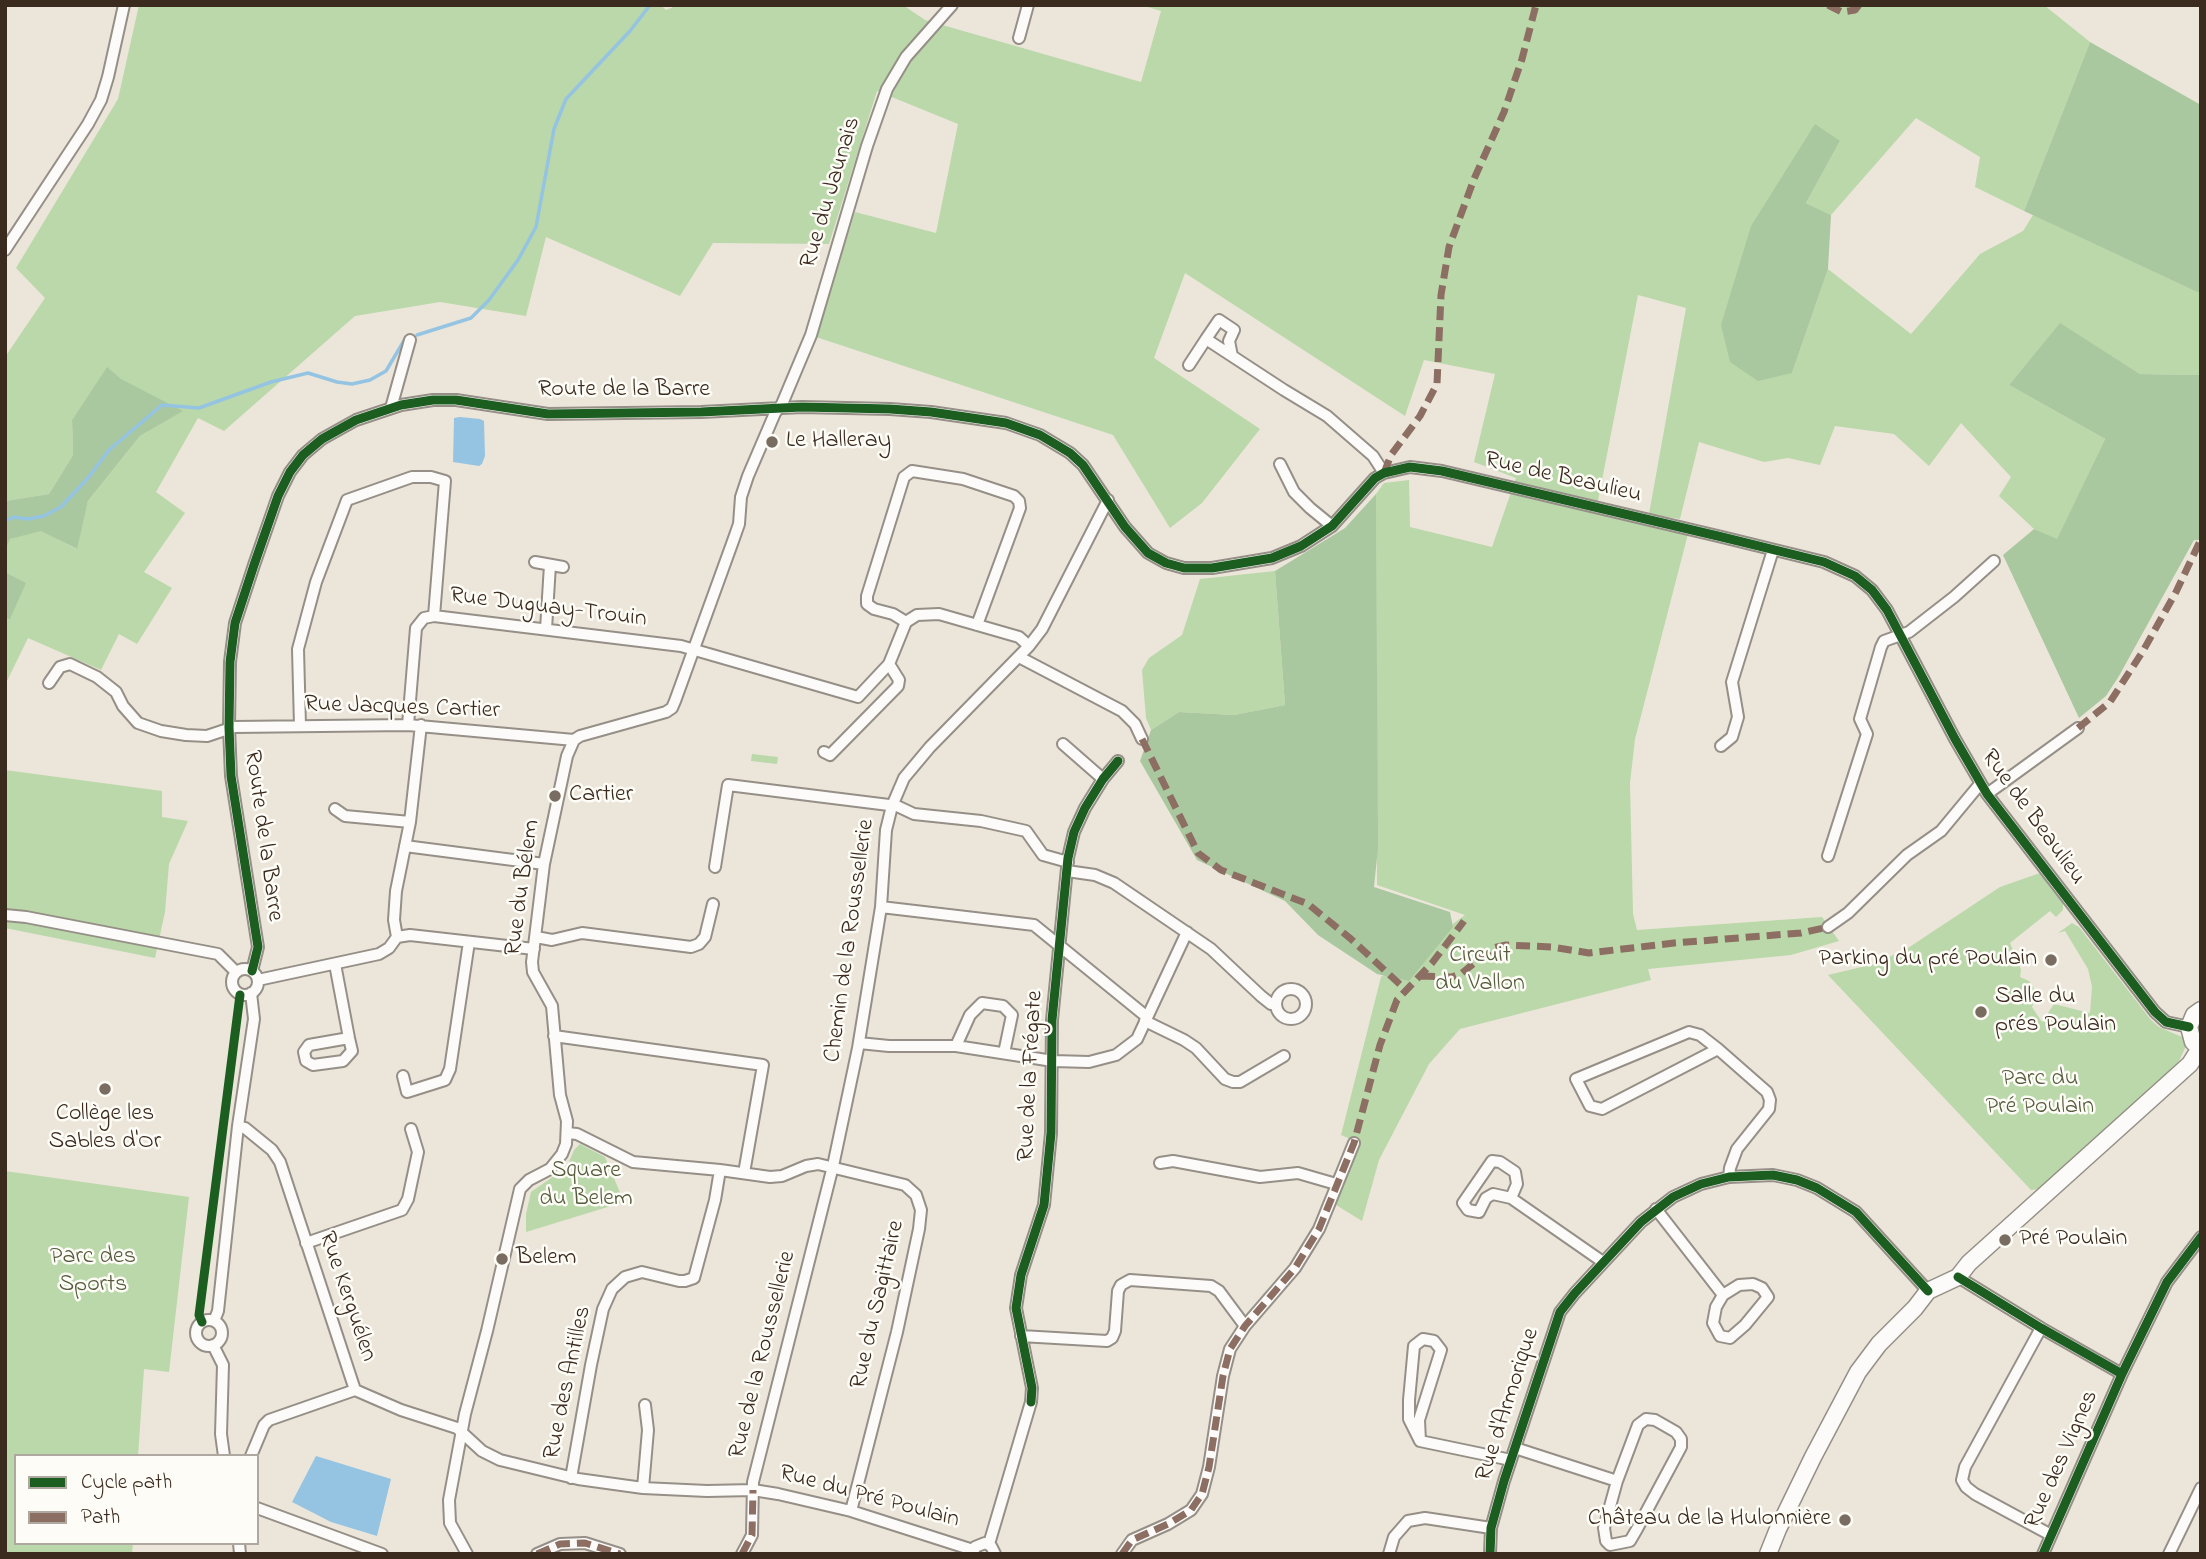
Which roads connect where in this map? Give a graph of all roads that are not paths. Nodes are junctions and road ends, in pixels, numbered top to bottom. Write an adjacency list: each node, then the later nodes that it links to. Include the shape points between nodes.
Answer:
1 (124, 5): 5 (street, via 101,100)
2 (952, 5): 11 (street, Rue du Jaunais, via 906,57 887,89 811,335)
3 (1028, 5): 4 (street)
4 (1019, 38)
5 (5, 250)
6 (1206, 339): 8 (street); 8 (street, via 1219,320 1234,330 1229,341); 9 (street)
7 (410, 340): 10 (street)
8 (1232, 356): 13 (street, via 1327,416 1373,456)
9 (1189, 365)
10 (391, 408): 11 (street, Route de la Barre, via 433,400 548,414); 34 (street, Route de la Barre, via 321,439 290,472 235,623)
11 (779, 408): 14 (street, via 890,409 1006,423 1040,435 1070,453); 27 (street, via 748,475 733,541)
12 (1280, 464): 15 (street, via 1294,492)
13 (1384, 473): 15 (street, via 1362,490); 16 (street, Rue de Beaulieu, via 1410,467 1443,471)
14 (1108, 500): 15 (street, via 1148,553 1184,568 1272,558); 26 (street, Chemin de la Roussellerie, via 1052,611)
15 (1332, 526)
16 (1773, 550): 25 (street, Rue de Beaulieu, via 1824,562 1855,576 1872,590); 39 (street, via 1732,682 1738,718 1732,737)
17 (1994, 561): 25 (street, via 1954,597)
18 (535, 562): 19 (street)
19 (551, 565): 20 (street); 24 (street)
20 (563, 567)
21 (434, 616): 24 (street, Rue Duguay-Trouin); 31 (street, Rue Duguay-Trouin, via 424,618 416,628); 33 (street, via 445,481 412,477 347,500 316,582 298,649)
22 (906, 621): 23 (street, via 926,613); 23 (street, via 867,604 867,596 904,477 912,471 963,479 1019,500); 29 (street)
23 (977, 625): 26 (street, via 1019,637)
24 (546, 629): 27 (street, Rue Duguay-Trouin)
25 (1901, 634): 43 (street, Rue de Beaulieu); 48 (street, via 1884,641 1881,648 1860,719 1867,734)
26 (1029, 646): 28 (street, Chemin de la Roussellerie)
27 (693, 649): 29 (street, Rue Duguay-Trouin, via 858,697); 37 (street, via 672,708)
28 (1018, 657): 36 (street, via 1122,712); 44 (street, Chemin de la Roussellerie, via 930,747 904,778)
29 (890, 664): 40 (street, via 898,686 830,755)
30 (49, 683): 34 (street, Rue Jacques Cartier, via 60,667 70,664 116,692 138,723 160,731 207,736)
31 (408, 725): 32 (street, Rue Jacques Cartier); 33 (street, Rue Jacques Cartier)
32 (421, 725): 37 (street, Rue Jacques Cartier); 46 (street)
33 (300, 726): 34 (street, Rue Jacques Cartier)
34 (229, 727): 64 (street, Route de la Barre, via 231,776 258,947)
35 (2078, 728): 43 (street)
36 (1142, 739)
37 (574, 740): 49 (street, Rue du Bélem)
38 (1063, 744): 42 (street)
39 (1721, 746)
40 (824, 752)
41 (1118, 761): 42 (street, Rue de la Frégate)
42 (1103, 779): 50 (street, Rue de la Frégate, via 1074,832)
43 (1984, 789): 55 (street); 69 (street, Rue de Beaulieu, via 2155,1012 2166,1022)
44 (892, 806): 50 (street, via 914,814 1026,831 1044,855); 51 (street, via 728,785); 53 (street, Chemin de la Roussellerie)
45 (335, 809): 46 (street, via 345,816)
46 (410, 822): 47 (street)
47 (405, 846): 49 (street); 57 (street, via 396,891)
48 (1828, 856)
49 (544, 864): 58 (street, Rue du Bélem)
50 (1067, 866): 56 (street, via 1114,883); 60 (street, Rue de la Frégate)
51 (715, 867)
52 (713, 904): 58 (street, via 705,937 691,947 582,933 552,940)
53 (881, 907): 60 (street, via 1034,925); 72 (street, Chemin de la Roussellerie)
54 (5, 915): 63 (street, via 218,954)
55 (1828, 927)
56 (1187, 932): 66 (street); 68 (street)
57 (397, 937): 59 (street); 62 (street, via 379,954)
58 (536, 937): 61 (street, Rue du Bélem)
59 (469, 942): 61 (street); 79 (street, via 445,1080 407,1092)
60 (1059, 945): 68 (street); 78 (street, Rue de la Frégate)
61 (534, 949): 70 (street, Rue du Bélem, via 533,972 549,999)
62 (335, 964): 64 (street); 71 (street)
63 (236, 972): 64 (street, via 244,968); 65 (street, via 231,981 234,990)
64 (255, 975): 65 (street, via 257,988)
65 (251, 993): 80 (street, via 254,1019)
66 (1276, 1004)
67 (2201, 1010): 69 (main road)
68 (1146, 1019): 77 (street, via 1195,1048 1233,1083); 78 (street, via 1138,1039 1116,1055 1089,1062)
69 (2189, 1027): 74 (main road)
70 (554, 1035): 82 (street, Rue du Bélem); 87 (street, via 763,1065)
71 (349, 1038)
72 (859, 1043): 73 (street); 85 (street, Chemin de la Roussellerie)
73 (956, 1046): 76 (street); 76 (street, via 970,1015 982,1003 1003,1006 1012,1015)
74 (2200, 1048): 95 (main road, via 2190,1064)
75 (1718, 1049): 75 (street, via 1689,1032 1576,1079 1590,1106 1602,1109); 88 (street, via 1767,1092 1770,1100 1769,1109 1737,1149)
76 (1004, 1053): 78 (street)
77 (1284, 1056)
78 (1053, 1061): 101 (street, Rue de la Frégate, via 1044,1205 1021,1276 1016,1308)
79 (403, 1076)
80 (238, 1126): 93 (street, Rue Kerguélen, via 272,1150 280,1162); 98 (street)
81 (411, 1129): 93 (street, via 418,1152 402,1210)
82 (567, 1133): 86 (street, Rue du Sagittaire, via 633,1163); 106 (street, via 557,1163 520,1189)
83 (1354, 1143): 89 (street)
84 (1160, 1163): 89 (street, via 1173,1161 1260,1177 1298,1173)
85 (833, 1166): 87 (street, Rue du Sagittaire, via 806,1166 771,1177); 116 (street, Rue de la Roussellerie); 118 (street, Rue du Sagittaire, via 905,1185 916,1195 921,1210 897,1332)
86 (720, 1170): 87 (street, Rue du Sagittaire); 112 (street, Rue des Antilles, via 694,1278 679,1281 642,1272 625,1277 612,1289 590,1364)
87 (744, 1173)
88 (1729, 1177): 91 (street, Rue d'Armorique, via 1701,1184); 96 (street, Rue d'Armorique, via 1773,1175 1797,1180 1839,1200 1856,1212)
89 (1336, 1184): 99 (street, via 1319,1229 1295,1268)
90 (1511, 1198): 90 (street, via 1493,1194 1479,1212 1468,1210 1463,1203 1492,1161 1515,1172 1517,1184); 94 (street)
91 (1656, 1209): 94 (street, Rue d'Armorique); 97 (street)
92 (2201, 1237): 103 (street, Rue des Vignes, via 2166,1282)
93 (306, 1243): 104 (street, Rue Kerguélen)
94 (1603, 1262): 108 (street, Rue d'Armorique, via 1560,1312)
95 (1958, 1277): 96 (main road); 100 (street)
96 (1928, 1291): 131 (main road, via 1858,1371)
97 (1723, 1294): 97 (street, via 1713,1323 1720,1336 1730,1338 1768,1297 1753,1284)
98 (214, 1321): 102 (street, via 222,1332); 102 (street, via 204,1321 196,1332 202,1343)
99 (1245, 1326): 101 (street, via 1211,1286 1130,1280 1118,1291 1115,1331 1107,1341); 128 (street, via 1230,1349 1223,1376 1202,1494 1191,1510 1132,1540)
100 (2041, 1328): 103 (street); 120 (street, via 1962,1480 1975,1494)
101 (1021, 1336): 121 (street, Rue de la Frégate, via 1031,1402)
102 (213, 1345): 109 (street, via 223,1365)
103 (2122, 1374): 120 (street, Rue des Vignes)
104 (355, 1390): 106 (street, Rue Kerguélen); 110 (street, via 269,1420)
105 (645, 1405): 114 (street, via 648,1430)
106 (461, 1432): 112 (street, Rue Kerguélen, via 500,1461); 124 (street, via 449,1500 450,1523)
107 (1420, 1441): 107 (street, via 1409,1419 1409,1400 1414,1346 1423,1339 1434,1340 1441,1350 1419,1420); 111 (street)
108 (1515, 1448): 111 (street, Rue d'Armorique); 113 (street)
109 (224, 1454)
110 (252, 1454)
111 (1511, 1460): 119 (street, Rue d'Armorique)
112 (570, 1478): 114 (street, Rue du Pré Poulain)
113 (1617, 1481): 113 (street, via 1638,1425 1655,1419 1676,1432 1681,1447 1630,1541 1610,1545 1604,1528)
114 (643, 1488): 116 (street, Rue du Pré Poulain)
115 (2201, 1488): 133 (street)
116 (753, 1490): 118 (street, Rue du Pré Poulain); 127 (street, Rue de la Roussellerie, via 752,1535)
117 (259, 1509): 123 (street)
118 (851, 1511): 122 (street, Rue du Pré Poulain)
119 (1491, 1528): 129 (street, via 1425,1518 1408,1521 1394,1537); 130 (street, Rue d'Armorique)
120 (2051, 1535): 132 (street, Rue des Vignes)
121 (992, 1549): 122 (street, via 981,1543)
122 (973, 1552)
123 (382, 1554)
124 (467, 1554)
125 (537, 1554): 126 (street, via 560,1544 584,1544)
126 (620, 1554)
127 (742, 1554)
128 (1122, 1554)
129 (1389, 1554)
130 (1490, 1554)
131 (1768, 1554)
132 (2043, 1554)
133 (2169, 1554)

